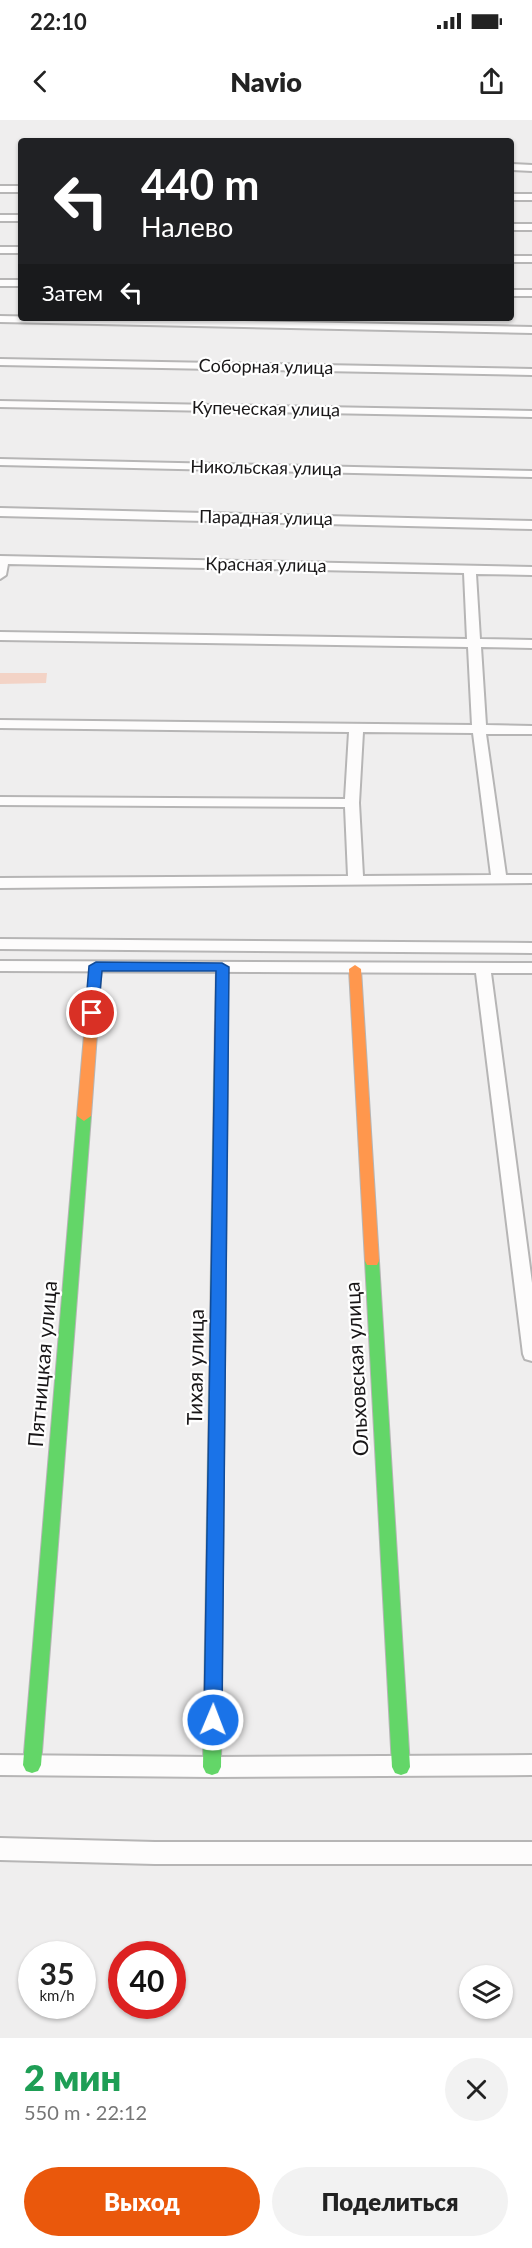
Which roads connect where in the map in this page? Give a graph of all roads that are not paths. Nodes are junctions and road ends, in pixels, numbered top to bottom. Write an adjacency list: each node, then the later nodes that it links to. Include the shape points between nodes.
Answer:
1 (514, 167): 2 (street)
2 (532, 168)
3 (0, 189): 4 (street)
4 (18, 189)
5 (514, 197): 6 (street)
6 (532, 197)
7 (0, 218): 8 (street)
8 (18, 218)
9 (514, 227): 10 (street)
10 (532, 227)
11 (0, 250): 12 (street)
12 (18, 250)
13 (514, 259): 14 (street)
14 (532, 260)
15 (0, 283): 16 (street)
16 (18, 283)
17 (514, 293): 18 (street)
18 (532, 293)
19 (0, 319): 20 (street)
20 (18, 319)
21 (90, 321): 22 (street)
22 (532, 330)
23 (0, 362): 24 (street, Соборная улица)
24 (532, 372)
25 (0, 404): 26 (street, Купеческая улица)
26 (532, 414)
27 (0, 462): 28 (street, Никольская улица)
28 (532, 474)
29 (0, 512): 30 (street, Парадная улица)
30 (532, 525)
31 (2, 560): 32 (street, Красная улица); 34 (street)
32 (470, 570): 33 (street, Красная улица); 36 (street)
33 (532, 571)
34 (0, 575)
35 (0, 636): 36 (street)
36 (474, 644): 37 (street); 40 (street)
37 (532, 644)
38 (0, 724): 39 (street)
39 (356, 729): 40 (street); 43 (street)
40 (479, 729): 41 (street); 46 (street)
41 (532, 730)
42 (0, 801): 43 (street)
43 (352, 803): 45 (street)
44 (532, 879): 46 (street)
45 (356, 880): 46 (street); 47 (street)
46 (499, 880)
47 (0, 883)
48 (0, 944): 49 (street)
49 (532, 948)
50 (0, 966): 51 (street)
51 (96, 966): 52 (street); 58 (street, Пятницкая улица)
52 (222, 967): 54 (street); 60 (street, Тихая улица)
53 (532, 968): 55 (street)
54 (355, 969): 55 (street); 61 (street, Ольховская улица)
55 (483, 969): 56 (street)
56 (532, 1354)
57 (0, 1765): 58 (street)
58 (32, 1765): 60 (street)
59 (532, 1765): 61 (street)
60 (212, 1767): 61 (street)
61 (401, 1767)
62 (0, 1849): 63 (street)
63 (532, 1853)

